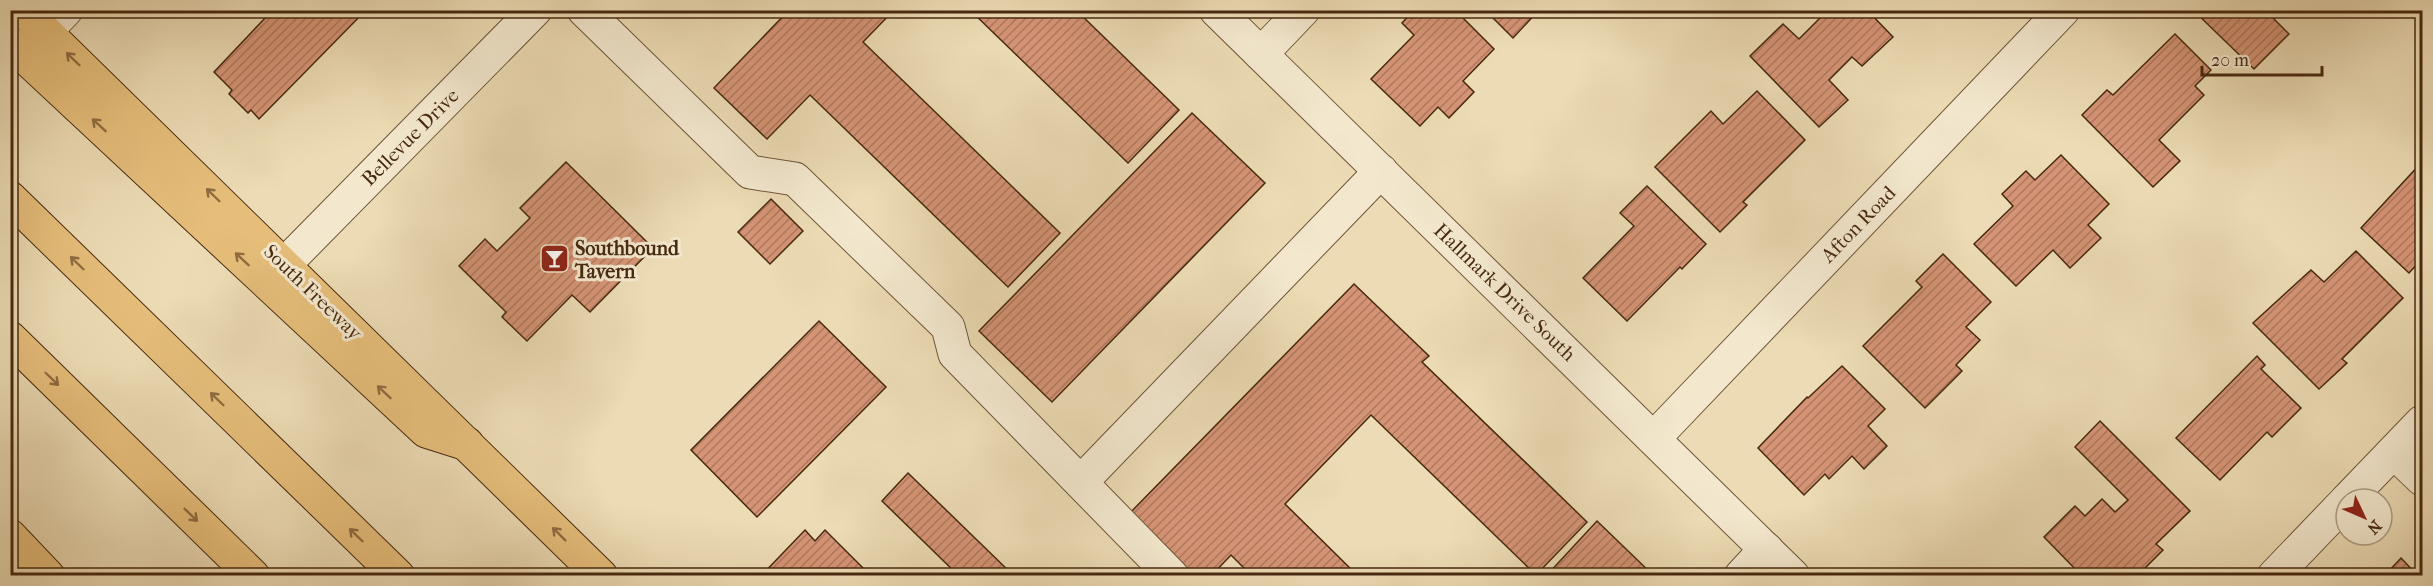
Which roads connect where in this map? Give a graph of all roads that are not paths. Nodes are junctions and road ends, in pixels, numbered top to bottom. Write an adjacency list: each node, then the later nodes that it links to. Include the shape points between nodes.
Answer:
1 (535, 10): 11 (street, Bellevue Drive)
2 (584, 10): 18 (street, via 750,172 795,179 804,187 948,327 955,354)
3 (1216, 10): 8 (street, Hallmark Drive South)
4 (1303, 10): 8 (street)
5 (2062, 10): 14 (street, Afton Road)
6 (44, 18): 11 (main road, South Freeway, one-way to 6)
7 (10, 42): 15 (main road, one-way to 7, via 426,431)
8 (1261, 54): 9 (street, Hallmark Drive South)
9 (1381, 171): 14 (street, Hallmark Drive South); 18 (street)
10 (10, 198): 25 (main road, one-way to 10)
11 (285, 264): 15 (main road, South Freeway)
12 (10, 338): 24 (main road, one-way to 24)
13 (2422, 422): 16 (street)
14 (1654, 438): 22 (street, Hallmark Drive South)
15 (467, 444): 26 (main road, South Freeway, one-way to 15)
16 (2394, 452): 17 (street); 19 (street)
17 (2422, 479)
18 (1081, 482): 27 (street)
19 (2360, 487)
20 (2334, 514): 30 (street)
21 (10, 536): 23 (main road)
22 (1766, 549): 28 (street); 29 (street, Hallmark Drive South)
23 (48, 576)
24 (253, 576)
25 (398, 576)
26 (601, 576)
27 (1172, 576)
28 (1741, 576)
29 (1792, 576)
30 (2274, 576)

